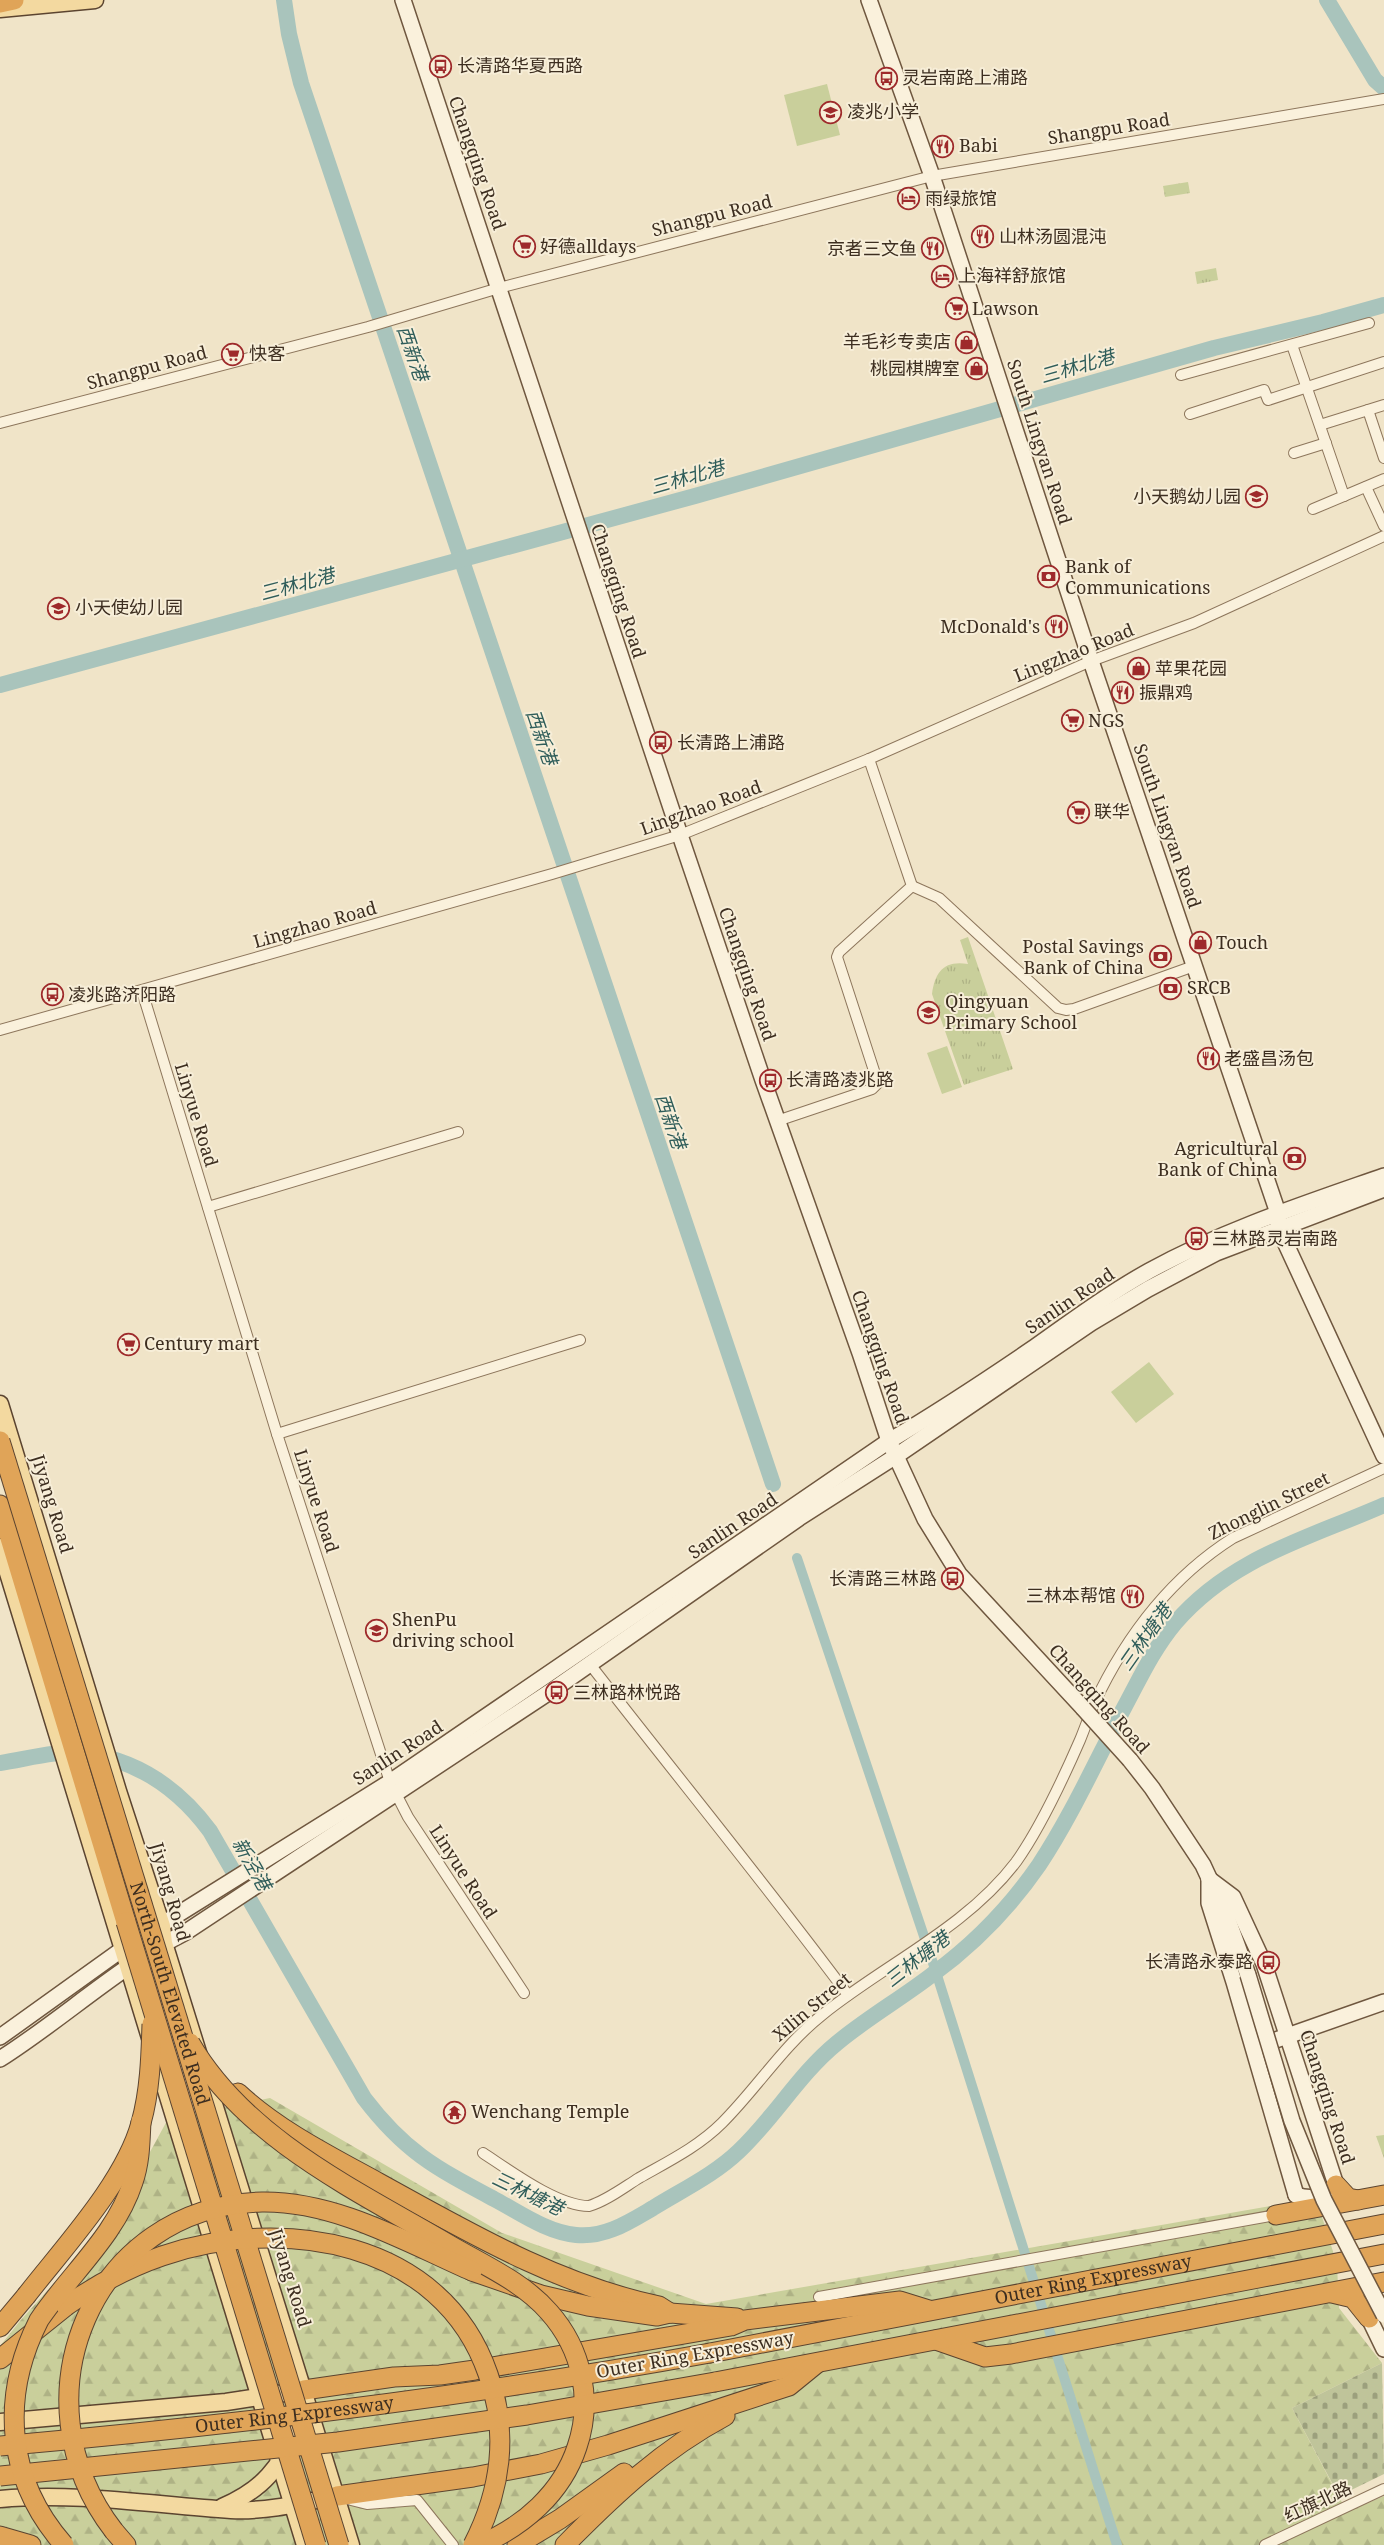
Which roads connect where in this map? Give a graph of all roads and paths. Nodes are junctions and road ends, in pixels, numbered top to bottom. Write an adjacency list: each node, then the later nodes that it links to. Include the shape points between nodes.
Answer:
1 (14, 0): 5 (highway)
2 (95, 0): 6 (main road)
3 (403, 0): 9 (main road, Changqing Road)
4 (869, 0): 8 (main road, South Lingyan Road)
5 (0, 3)
6 (0, 9)
7 (1383, 99): 8 (street, Shangpu Road)
8 (932, 176): 9 (street, Shangpu Road); 29 (main road, South Lingyan Road)
9 (500, 288): 18 (street, Shangpu Road, via 368,327); 31 (main road, Changqing Road)
10 (1369, 323): 11 (street)
11 (1292, 344): 13 (street); 14 (street)
12 (1384, 362): 14 (street)
13 (1181, 375)
14 (1307, 388): 17 (street, via 1268,400 1264,390); 19 (street)
15 (1384, 405): 16 (street)
16 (1368, 410): 19 (street); 22 (street)
17 (1190, 414)
18 (0, 423)
19 (1320, 425): 20 (street)
20 (1326, 443): 21 (street); 25 (street)
21 (1294, 453)
22 (1384, 458)
23 (1384, 480): 24 (street)
24 (1366, 487): 25 (street); 27 (street)
25 (1344, 496): 26 (street)
26 (1313, 509)
27 (1384, 526)
28 (1384, 536): 29 (street, Lingzhao Road, via 1194,623)
29 (1091, 661): 30 (street, Lingzhao Road); 33 (main road, South Lingyan Road)
30 (869, 760): 31 (street, Lingzhao Road); 32 (street)
31 (680, 836): 34 (street, Lingzhao Road); 36 (main road, Changqing Road)
32 (912, 886): 33 (street, via 939,898 1058,1008 1066,1010); 36 (street, via 839,952 837,958 877,1079 876,1087)
33 (1194, 966): 41 (main road, South Lingyan Road)
34 (142, 991): 35 (street, Lingzhao Road); 40 (street, Linyue Road)
35 (0, 1030)
36 (777, 1121): 47 (main road, Changqing Road)
37 (458, 1132): 40 (street)
38 (1384, 1176): 41 (main road, Sanlin Road)
39 (1384, 1189): 42 (main road, Sanlin Road)
40 (208, 1207): 45 (street, Linyue Road)
41 (1278, 1213): 42 (main road, South Lingyan Road); 47 (main road, Sanlin Road, via 1197,1246 1147,1272)
42 (1279, 1229): 48 (main road, South Lingyan Road); 49 (main road, Sanlin Road, via 1216,1253 1148,1289 1091,1323)
43 (580, 1340): 45 (street)
44 (0, 1404): 59 (main road, Jiyang Road)
45 (277, 1434): 57 (street, Linyue Road)
46 (0, 1441): 67 (highway, North-South Elevated Road, bridge)
47 (889, 1442): 49 (main road, Changqing Road); 52 (main road, Sanlin Road)
48 (1382, 1451)
49 (896, 1456): 52 (main road, Sanlin Road); 56 (main road, Changqing Road, via 925,1519 959,1574)
50 (1384, 1468): 56 (street, Zhonglin Street, via 1233,1538 1194,1566 1179,1579 1137,1630)
51 (0, 1505): 66 (highway, North-South Elevated Road, bridge)
52 (797, 1512): 53 (main road, Sanlin Road)
53 (773, 1529): 55 (main road, Sanlin Road); 57 (main road, Sanlin Road)
54 (0, 1547): 61 (main road)
55 (589, 1663): 57 (main road, Sanlin Road); 64 (street, via 743,1856)
56 (1088, 1708): 58 (main road, Changqing Road, bridge, via 1189,1842); 64 (street, Xilin Street, via 1071,1760 1016,1862 982,1899)
57 (393, 1788): 59 (main road, Sanlin Road, via 270,1855); 60 (main road, Sanlin Road, via 280,1871); 63 (street, Linyue Road, via 408,1818)
58 (1209, 1878): 68 (main road, Changqing Road, via 1233,1897 1252,1933); 70 (main road, Changqing Road, via 1209,1903); 88 (main road, Changqing Road, bridge, via 1248,1975 1296,2130)
59 (162, 1926): 60 (main road, Jiyang Road); 61 (main road, Sanlin Road)
60 (164, 1944): 62 (main road, Sanlin Road); 95 (main road, Jiyang Road)
61 (124, 1948): 62 (main road); 69 (main road, Sanlin Road)
62 (129, 1966): 71 (main road, Sanlin Road); 97 (main road)
63 (524, 1993)
64 (848, 1995): 74 (street, Xilin Street, via 799,2034 711,2133 592,2206 577,2205 534,2186)
65 (1384, 2002): 68 (main road)
66 (152, 2008): 73 (highway, bridge); 114 (highway, North-South Elevated Road, bridge)
67 (176, 2018): 72 (highway, bridge); 115 (highway, North-South Elevated Road, bridge)
68 (1287, 2036): 70 (main road); 75 (main road, Changqing Road)
69 (0, 2037)
70 (1254, 2048): 76 (main road, Changqing Road)
71 (0, 2059)
72 (204, 2062): 87 (highway, bridge, via 250,2104 304,2141 465,2231 586,2286); 119 (highway, bridge, via 231,2097 296,2152 517,2285 548,2311 564,2332 578,2362 584,2393 583,2424 576,2453 560,2483 540,2505 509,2530)
73 (142, 2121): 90 (highway, bridge, via 127,2158 100,2200); 111 (highway, bridge, via 140,2156 133,2182 118,2215 39,2320 18,2374 13,2418 19,2460 38,2508)
74 (483, 2153)
75 (1336, 2185): 76 (main road, Changqing Road, via 1332,2192 1319,2196 1304,2198); 78 (highway, via 1348,2198)
76 (1296, 2195): 79 (main road, via 1288,2209)
77 (1384, 2195): 78 (highway)
78 (1358, 2200): 79 (highway)
79 (1276, 2215): 84 (street)
80 (1384, 2224): 86 (highway, Outer Ring Expressway)
81 (1384, 2254): 91 (highway, Outer Ring Expressway)
82 (1384, 2282): 83 (highway)
83 (1329, 2292): 88 (highway, via 1353,2298); 91 (highway, via 985,2357)
84 (819, 2297)
85 (1384, 2301): 88 (main road, via 1377,2302 1371,2309)
86 (930, 2311): 89 (highway, via 900,2301); 101 (highway, Outer Ring Expressway, bridge, via 513,2387 334,2412)
87 (670, 2312): 89 (highway); 112 (highway, bridge, via 657,2316 636,2314 565,2302 517,2288 346,2217 310,2206 277,2202 236,2205 196,2216 166,2230 139,2249 115,2273 88,2314 74,2353 67,2394 70,2435 80,2475 104,2518)
88 (1376, 2317): 92 (main road, Changqing Road)
89 (745, 2320): 95 (highway, via 730,2326 501,2366)
90 (0, 2327)
91 (935, 2340): 94 (highway, Outer Ring Expressway)
92 (1384, 2349)
93 (0, 2359): 118 (highway, bridge, via 66,2306 103,2282 143,2263 185,2249 236,2240 286,2238 323,2242 367,2253 406,2272 436,2295 463,2325 486,2367 496,2399 499,2465 492,2499)
94 (817, 2363): 96 (highway, via 790,2386); 103 (highway, Outer Ring Expressway, bridge, via 527,2415 338,2442)
95 (304, 2390): 97 (main road); 98 (main road, Jiyang Road)
96 (759, 2396): 100 (highway); 105 (highway, via 601,2448 541,2464)
97 (259, 2398): 99 (main road); 102 (main road)
98 (310, 2408): 102 (main road); 105 (main road, Jiyang Road)
99 (0, 2422)
100 (685, 2440): 120 (highway, via 665,2443); 121 (highway, via 639,2474)
101 (0, 2446)
102 (279, 2462): 107 (main road); 108 (main road, via 251,2493)
103 (0, 2476)
104 (1384, 2489): 122 (street, 红旗北路)
105 (336, 2496): 107 (main road); 116 (main road, Jiyang Road); 117 (street, via 367,2504 416,2500)
106 (0, 2499): 108 (main road, via 81,2497)
107 (293, 2505): 108 (main road); 113 (main road)
108 (220, 2508)
109 (0, 2536): 110 (highway)
110 (31, 2545)
111 (64, 2545)
112 (126, 2545)
113 (305, 2545)
114 (316, 2545)
115 (339, 2545)
116 (351, 2545)
117 (453, 2545)
118 (473, 2545)
119 (479, 2545)
120 (517, 2545)
121 (565, 2545)
122 (1265, 2545)

